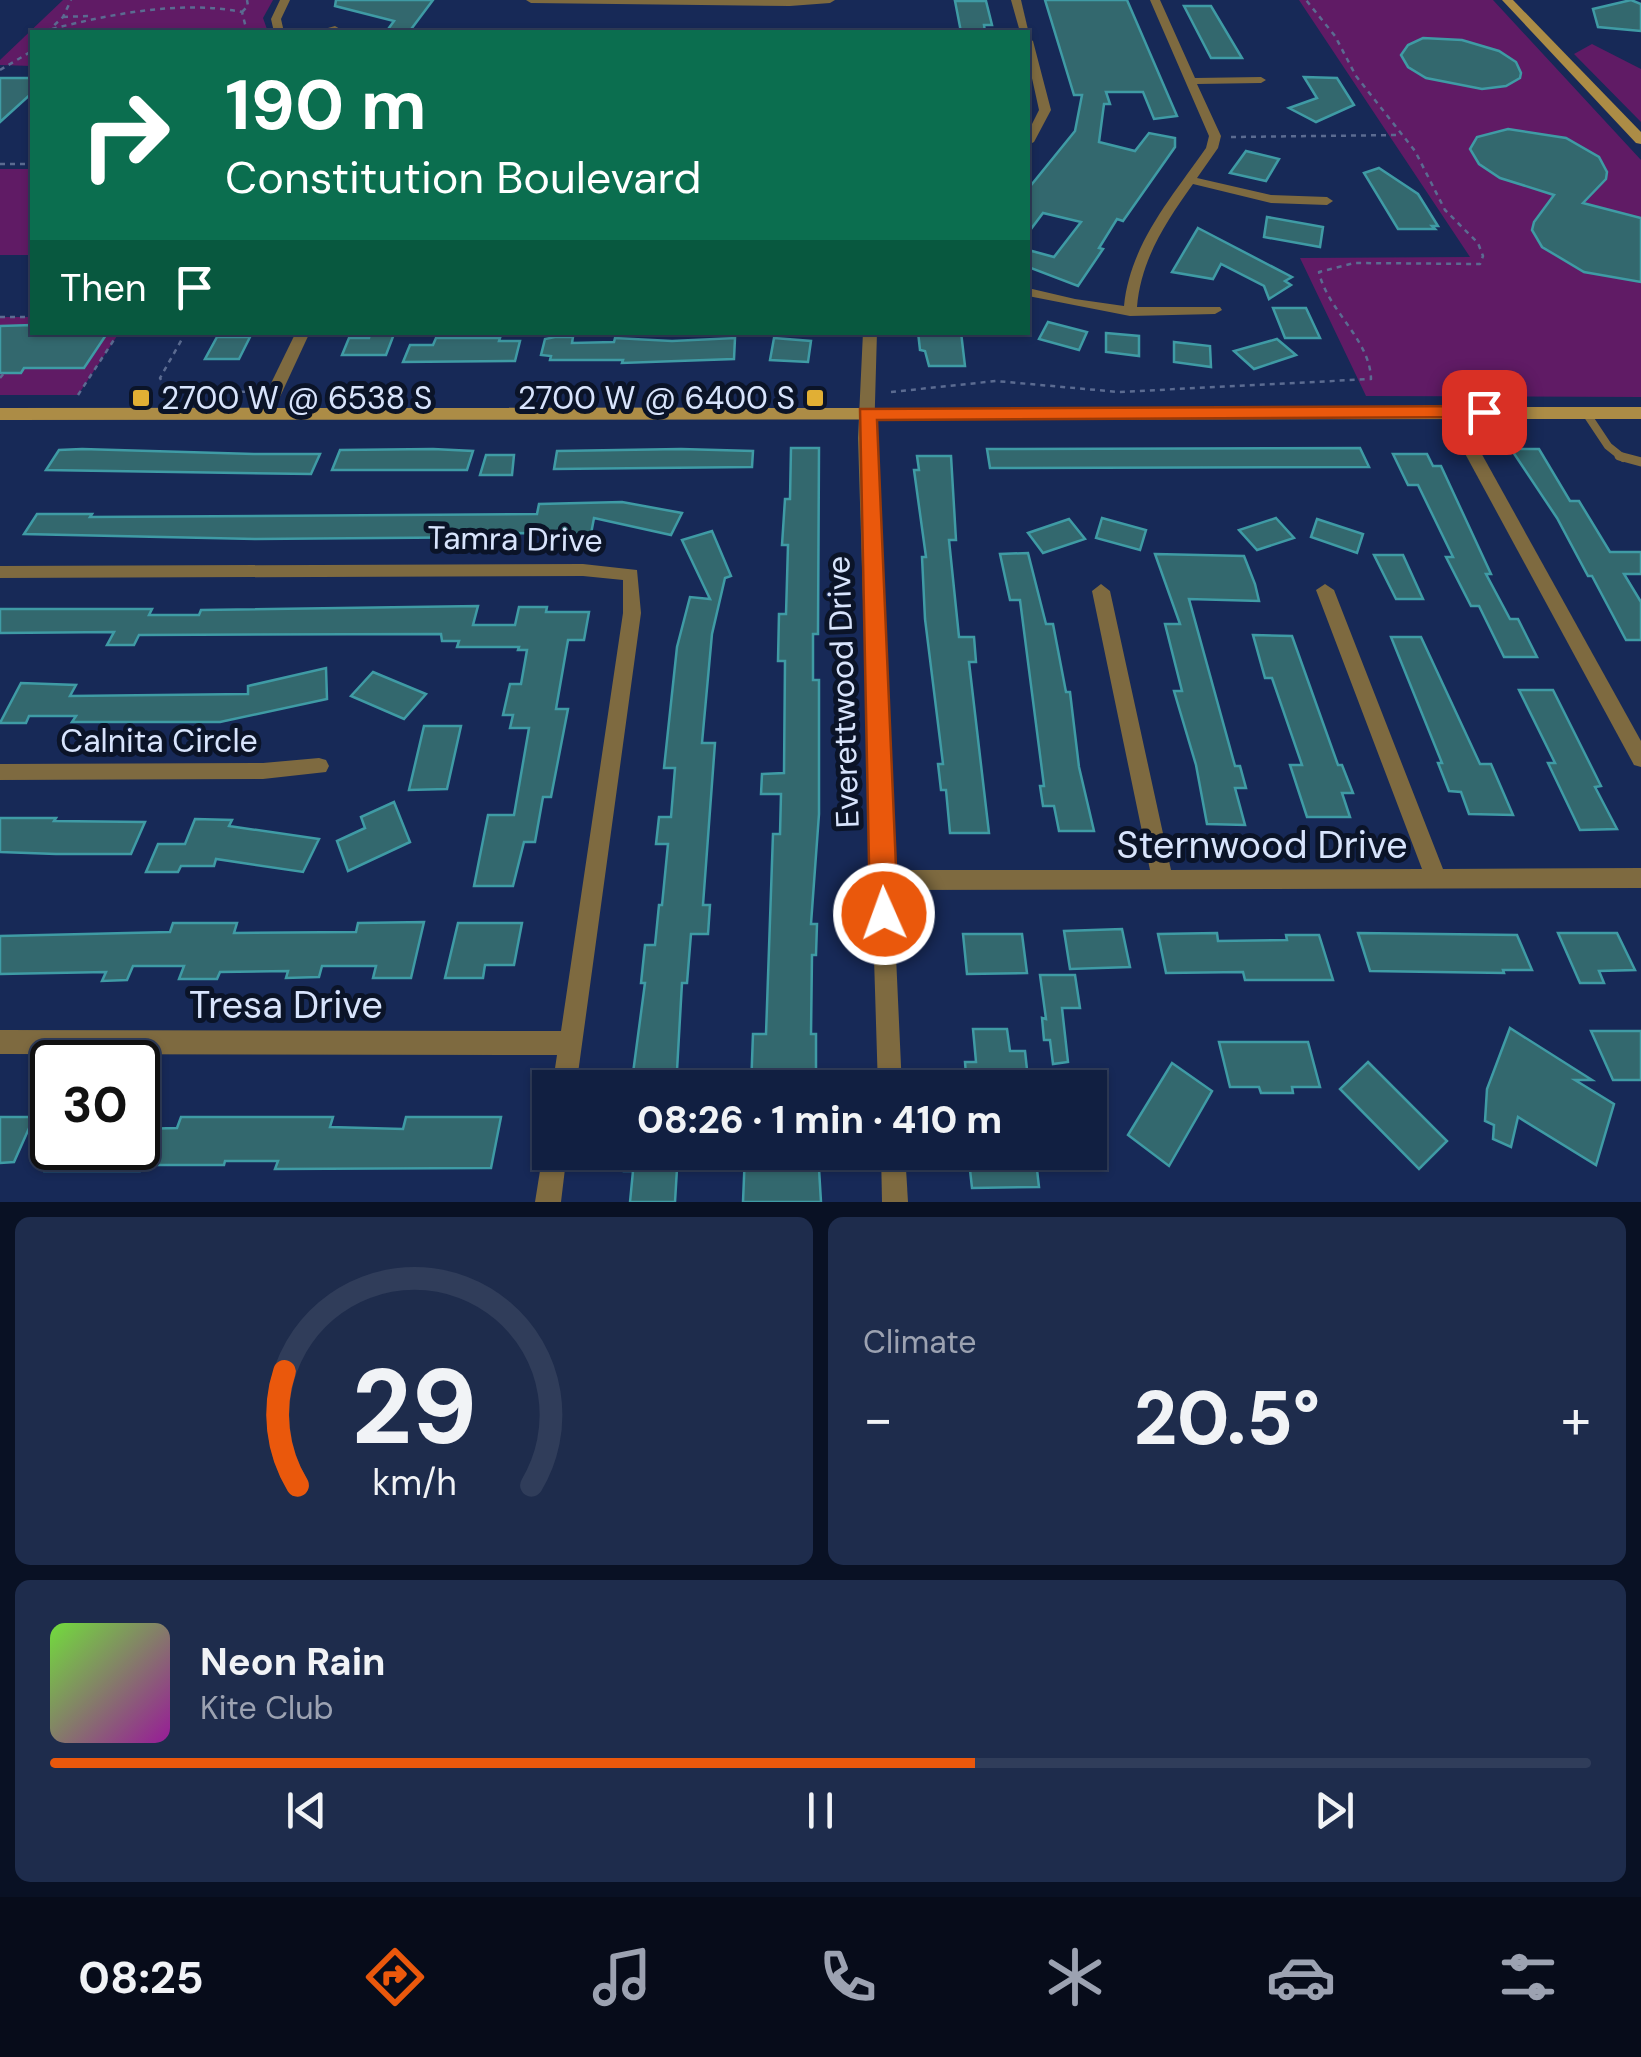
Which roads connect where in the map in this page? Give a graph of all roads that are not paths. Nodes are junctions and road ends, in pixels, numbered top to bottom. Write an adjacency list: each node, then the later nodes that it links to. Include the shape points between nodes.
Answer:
1 (285, 0): 8 (street)
2 (531, 0): 3 (street)
3 (830, 0)
4 (1016, 0): 10 (street)
5 (1155, 0): 13 (street)
6 (1507, 0): 15 (main road)
7 (335, 29): 9 (street)
8 (278, 30)
9 (330, 30)
10 (1024, 30)
11 (1030, 49): 14 (street, via 1045,110)
12 (1261, 80): 13 (street)
13 (1192, 81): 16 (street, via 1215,136)
14 (1030, 138)
15 (1641, 140)
16 (1192, 180): 17 (street, via 1272,199); 20 (street, via 1135,270)
17 (1327, 200)
18 (1030, 293): 20 (street)
19 (1216, 310): 20 (street)
20 (1130, 312)
21 (302, 335): 27 (street)
22 (870, 335): 28 (street, Everettwood Drive)
23 (1451, 412): 24 (main road); 28 (main road); 33 (street)
24 (1586, 413): 25 (main road); 29 (lane, via 1612,452)
25 (1641, 413)
26 (0, 414): 27 (main road)
27 (264, 414): 28 (main road)
28 (867, 414): 38 (street, Everettwood Drive)
29 (1641, 462)
30 (0, 572): 41 (street, Tamra Drive, via 632,574 632,613)
31 (1325, 590): 37 (street)
32 (1102, 591): 39 (street)
33 (1641, 758)
34 (319, 766): 35 (street, Calnita Circle)
35 (0, 772)
36 (1641, 878): 37 (street, Sternwood Drive)
37 (1436, 879): 39 (street, Sternwood Drive)
38 (883, 880): 39 (street, Sternwood Drive); 43 (street, Everettwood Drive)
39 (1163, 880)
40 (0, 1042): 41 (street, Tresa Drive)
41 (571, 1044): 42 (street, Tamra Drive)
42 (567, 1070)
43 (889, 1070)
44 (552, 1170): 46 (street)
45 (893, 1170): 47 (street)
46 (548, 1202)
47 (894, 1202)

